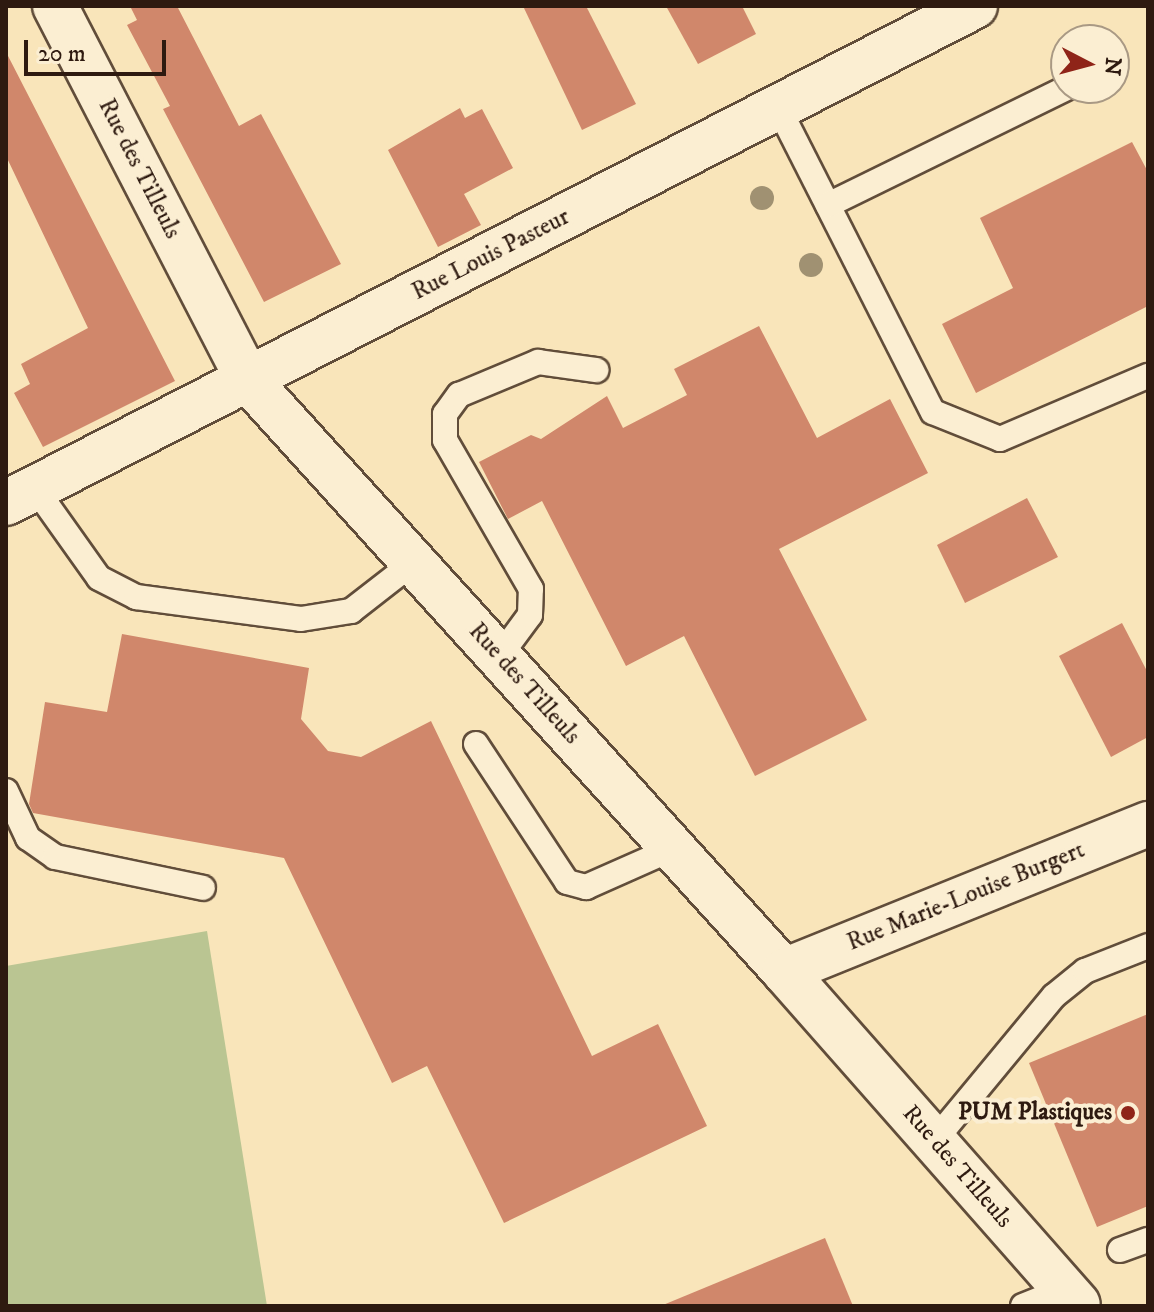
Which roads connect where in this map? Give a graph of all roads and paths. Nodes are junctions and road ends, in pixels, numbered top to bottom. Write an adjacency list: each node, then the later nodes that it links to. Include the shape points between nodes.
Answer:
1 (55, 6): 8 (street, Rue des Tilleuls)
2 (975, 6): 4 (street, Rue Louis Pasteur)
3 (1050, 96): 5 (lane)
4 (778, 107): 5 (lane); 8 (street, Rue Louis Pasteur)
5 (828, 205): 7 (lane, via 933,412 1000,439)
6 (596, 370): 11 (lane, via 538,362 459,395 445,414 445,440 531,589 530,615)
7 (1148, 376)
8 (248, 380): 9 (street, Rue Louis Pasteur); 10 (street, Rue des Tilleuls)
9 (21, 496): 10 (lane, via 99,578 136,597 301,619 351,611)
10 (414, 562): 11 (street, Rue des Tilleuls)
11 (499, 657): 15 (street, Rue des Tilleuls)
12 (476, 744): 15 (lane, via 567,882 586,887)
13 (6, 791): 16 (lane, via 28,838 55,857)
14 (1148, 824): 18 (street, Rue Marie-Louise Burgert)
15 (674, 848): 18 (street, Rue des Tilleuls)
16 (203, 888)
17 (1148, 946): 19 (lane, via 1085,971 1054,996)
18 (784, 971): 19 (street, Rue des Tilleuls)
19 (934, 1141): 22 (street, Rue des Tilleuls)
20 (1148, 1240): 21 (lane)
21 (1120, 1250)
22 (1072, 1297): 23 (lane)
23 (1023, 1306)

